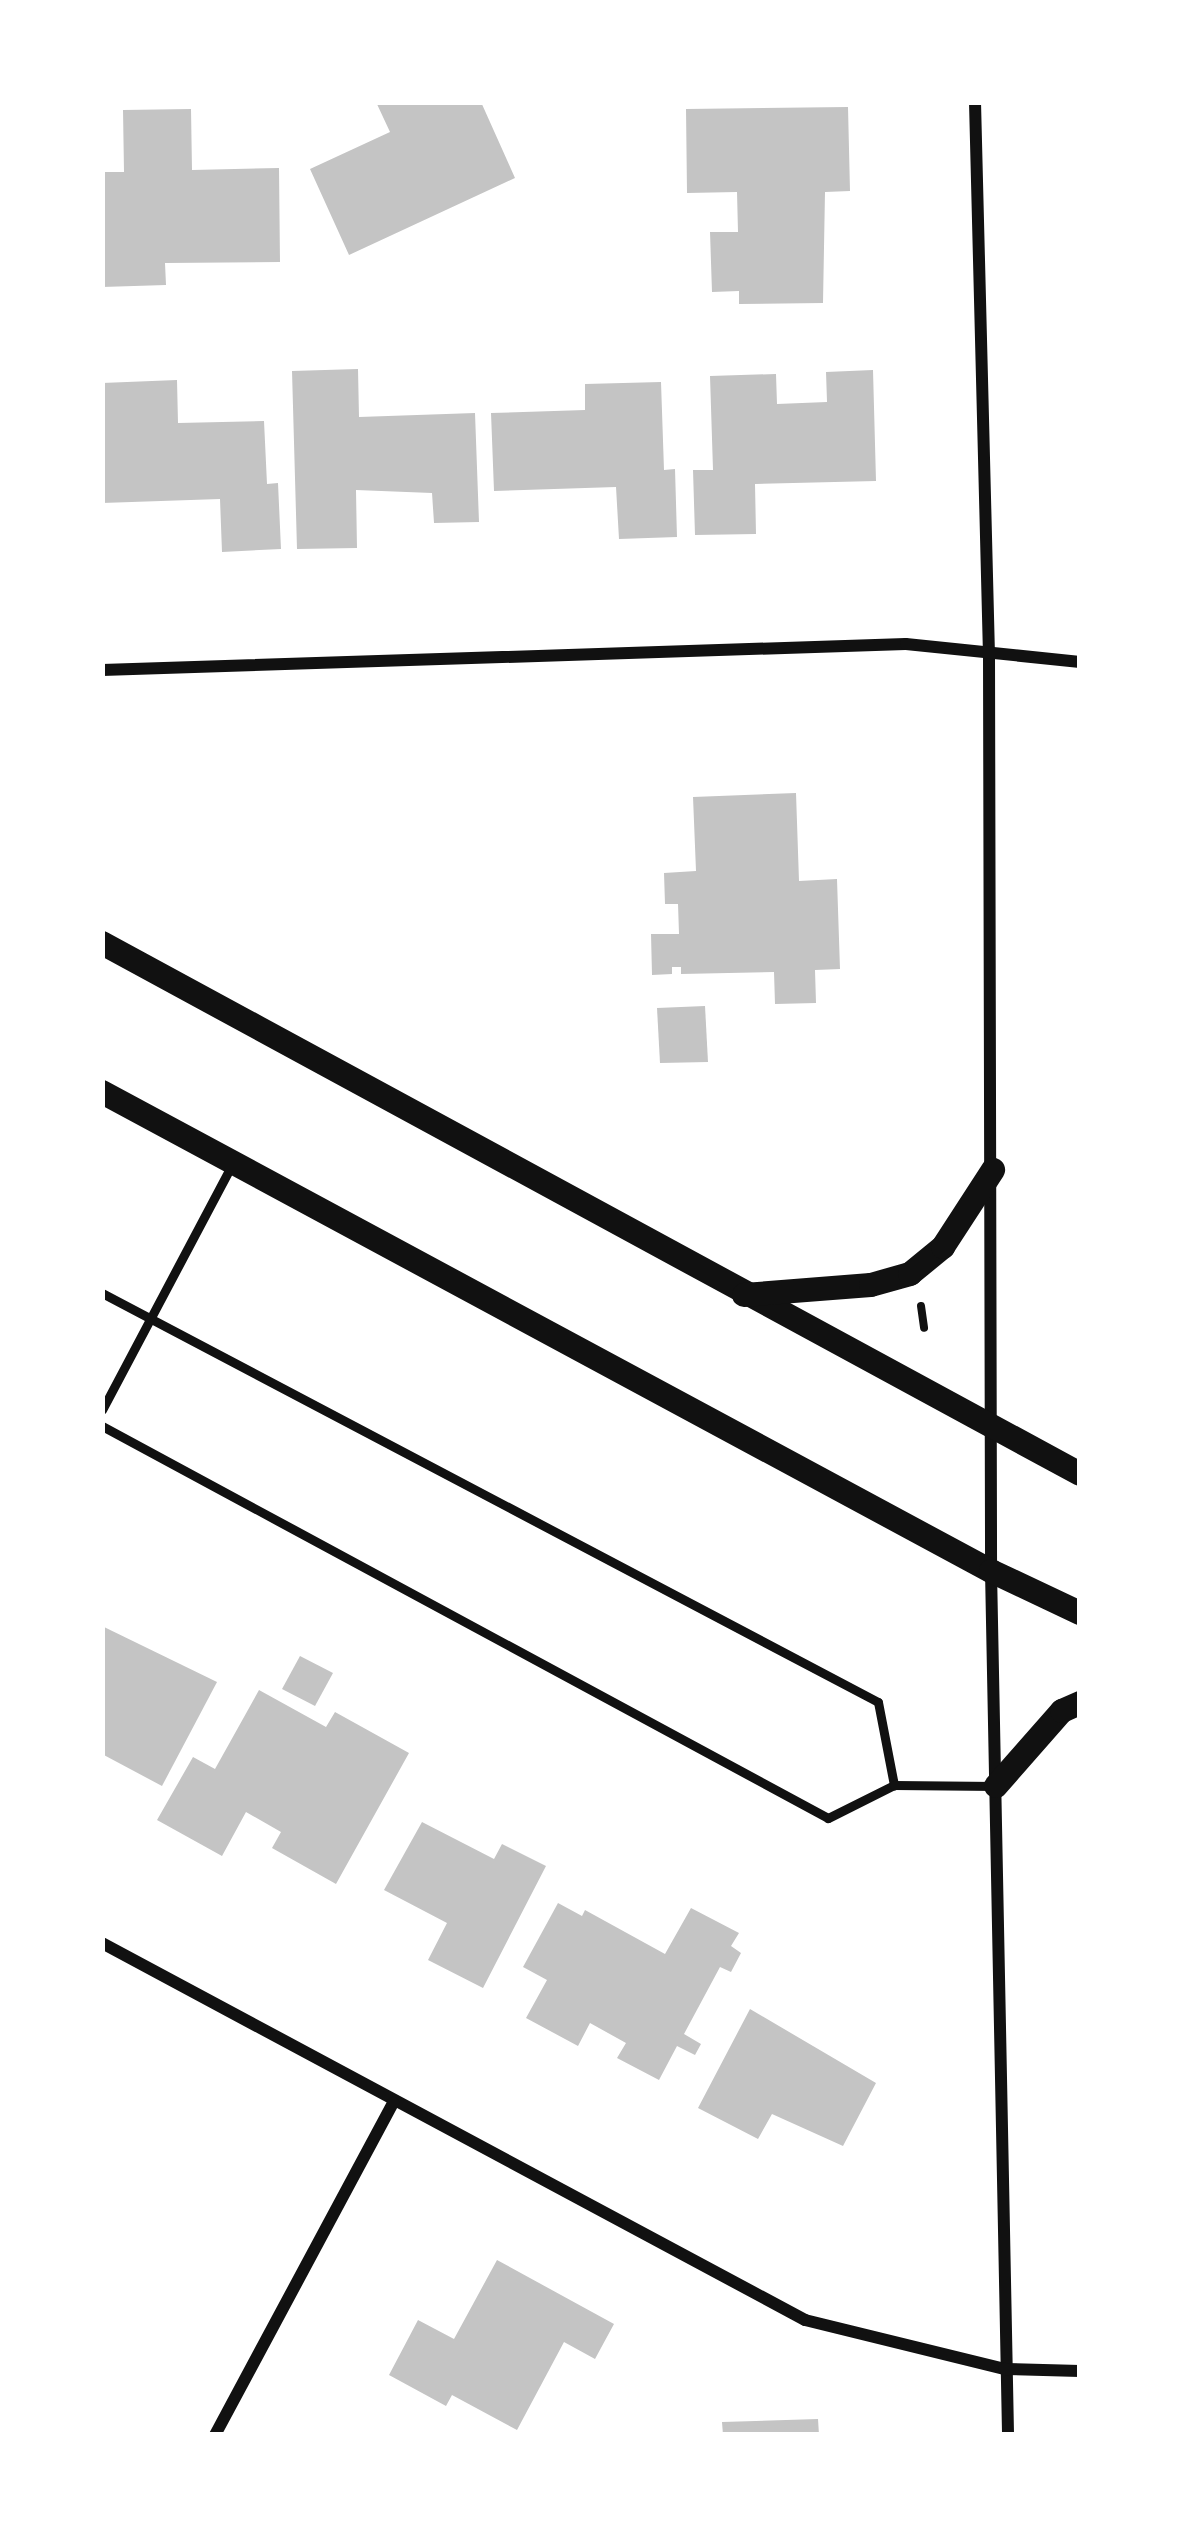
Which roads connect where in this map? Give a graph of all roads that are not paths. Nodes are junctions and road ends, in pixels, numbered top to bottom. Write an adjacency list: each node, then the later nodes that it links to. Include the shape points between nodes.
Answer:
1 (975, 102): 2 (street)
2 (989, 656): 3 (street); 4 (street, via 906,644); 8 (street)
3 (1080, 662)
4 (102, 670)
5 (102, 944): 10 (main road)
6 (102, 1092): 7 (main road)
7 (235, 1159): 11 (lane); 16 (main road)
8 (993, 1170): 10 (main road, via 943,1247 910,1274 871,1285); 14 (street)
9 (102, 1293): 11 (lane)
10 (744, 1295): 14 (main road)
11 (150, 1318): 12 (lane); 19 (lane, via 878,1702)
12 (102, 1410)
13 (102, 1426): 19 (lane, via 828,1818)
14 (994, 1430): 15 (main road); 16 (street)
15 (1080, 1474)
16 (992, 1571): 17 (main road); 20 (street)
17 (1080, 1613)
18 (1080, 1703): 20 (main road, via 1062,1711)
19 (894, 1785): 20 (lane)
20 (996, 1786): 23 (street)
21 (102, 1943): 22 (street)
22 (393, 2103): 23 (street, via 805,2320); 25 (street)
23 (1004, 2368): 24 (street); 26 (street)
24 (1080, 2371)
25 (215, 2435)
26 (1008, 2435)

